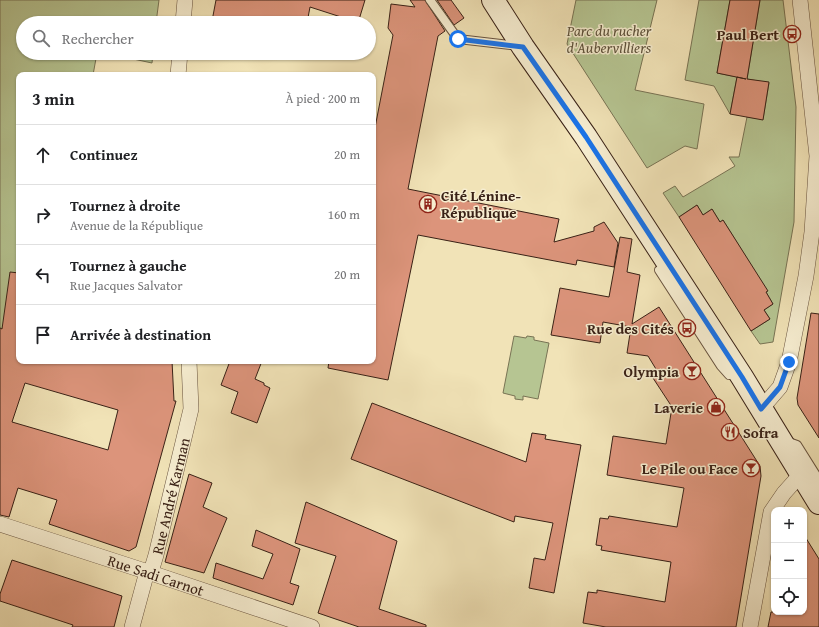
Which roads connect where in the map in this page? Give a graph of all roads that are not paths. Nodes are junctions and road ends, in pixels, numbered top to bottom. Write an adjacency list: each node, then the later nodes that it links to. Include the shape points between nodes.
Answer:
1 (185, 0): 5 (street)
2 (430, 0): 6 (lane, via 458,39)
3 (493, 0): 6 (main road)
4 (800, 0): 11 (street, via 817,156)
5 (184, 16)
6 (523, 47): 9 (main road)
7 (179, 60): 8 (street)
8 (178, 72)
9 (586, 137): 10 (lane); 14 (main road)
10 (594, 166)
11 (816, 232): 14 (street, via 789,362 780,387)
12 (655, 262): 14 (lane, via 721,366)
13 (189, 364): 18 (street, Rue André Karman, via 191,409 156,555)
14 (761, 409): 15 (main road, via 779,439)
15 (810, 477): 16 (main road); 21 (street, via 784,493 771,512)
16 (819, 503)
17 (0, 524): 18 (street, Rue Sadi Carnot)
18 (148, 572): 19 (street, Rue André Karman); 20 (street, Rue Sadi Carnot)
19 (132, 627)
20 (312, 627)
21 (750, 627)

